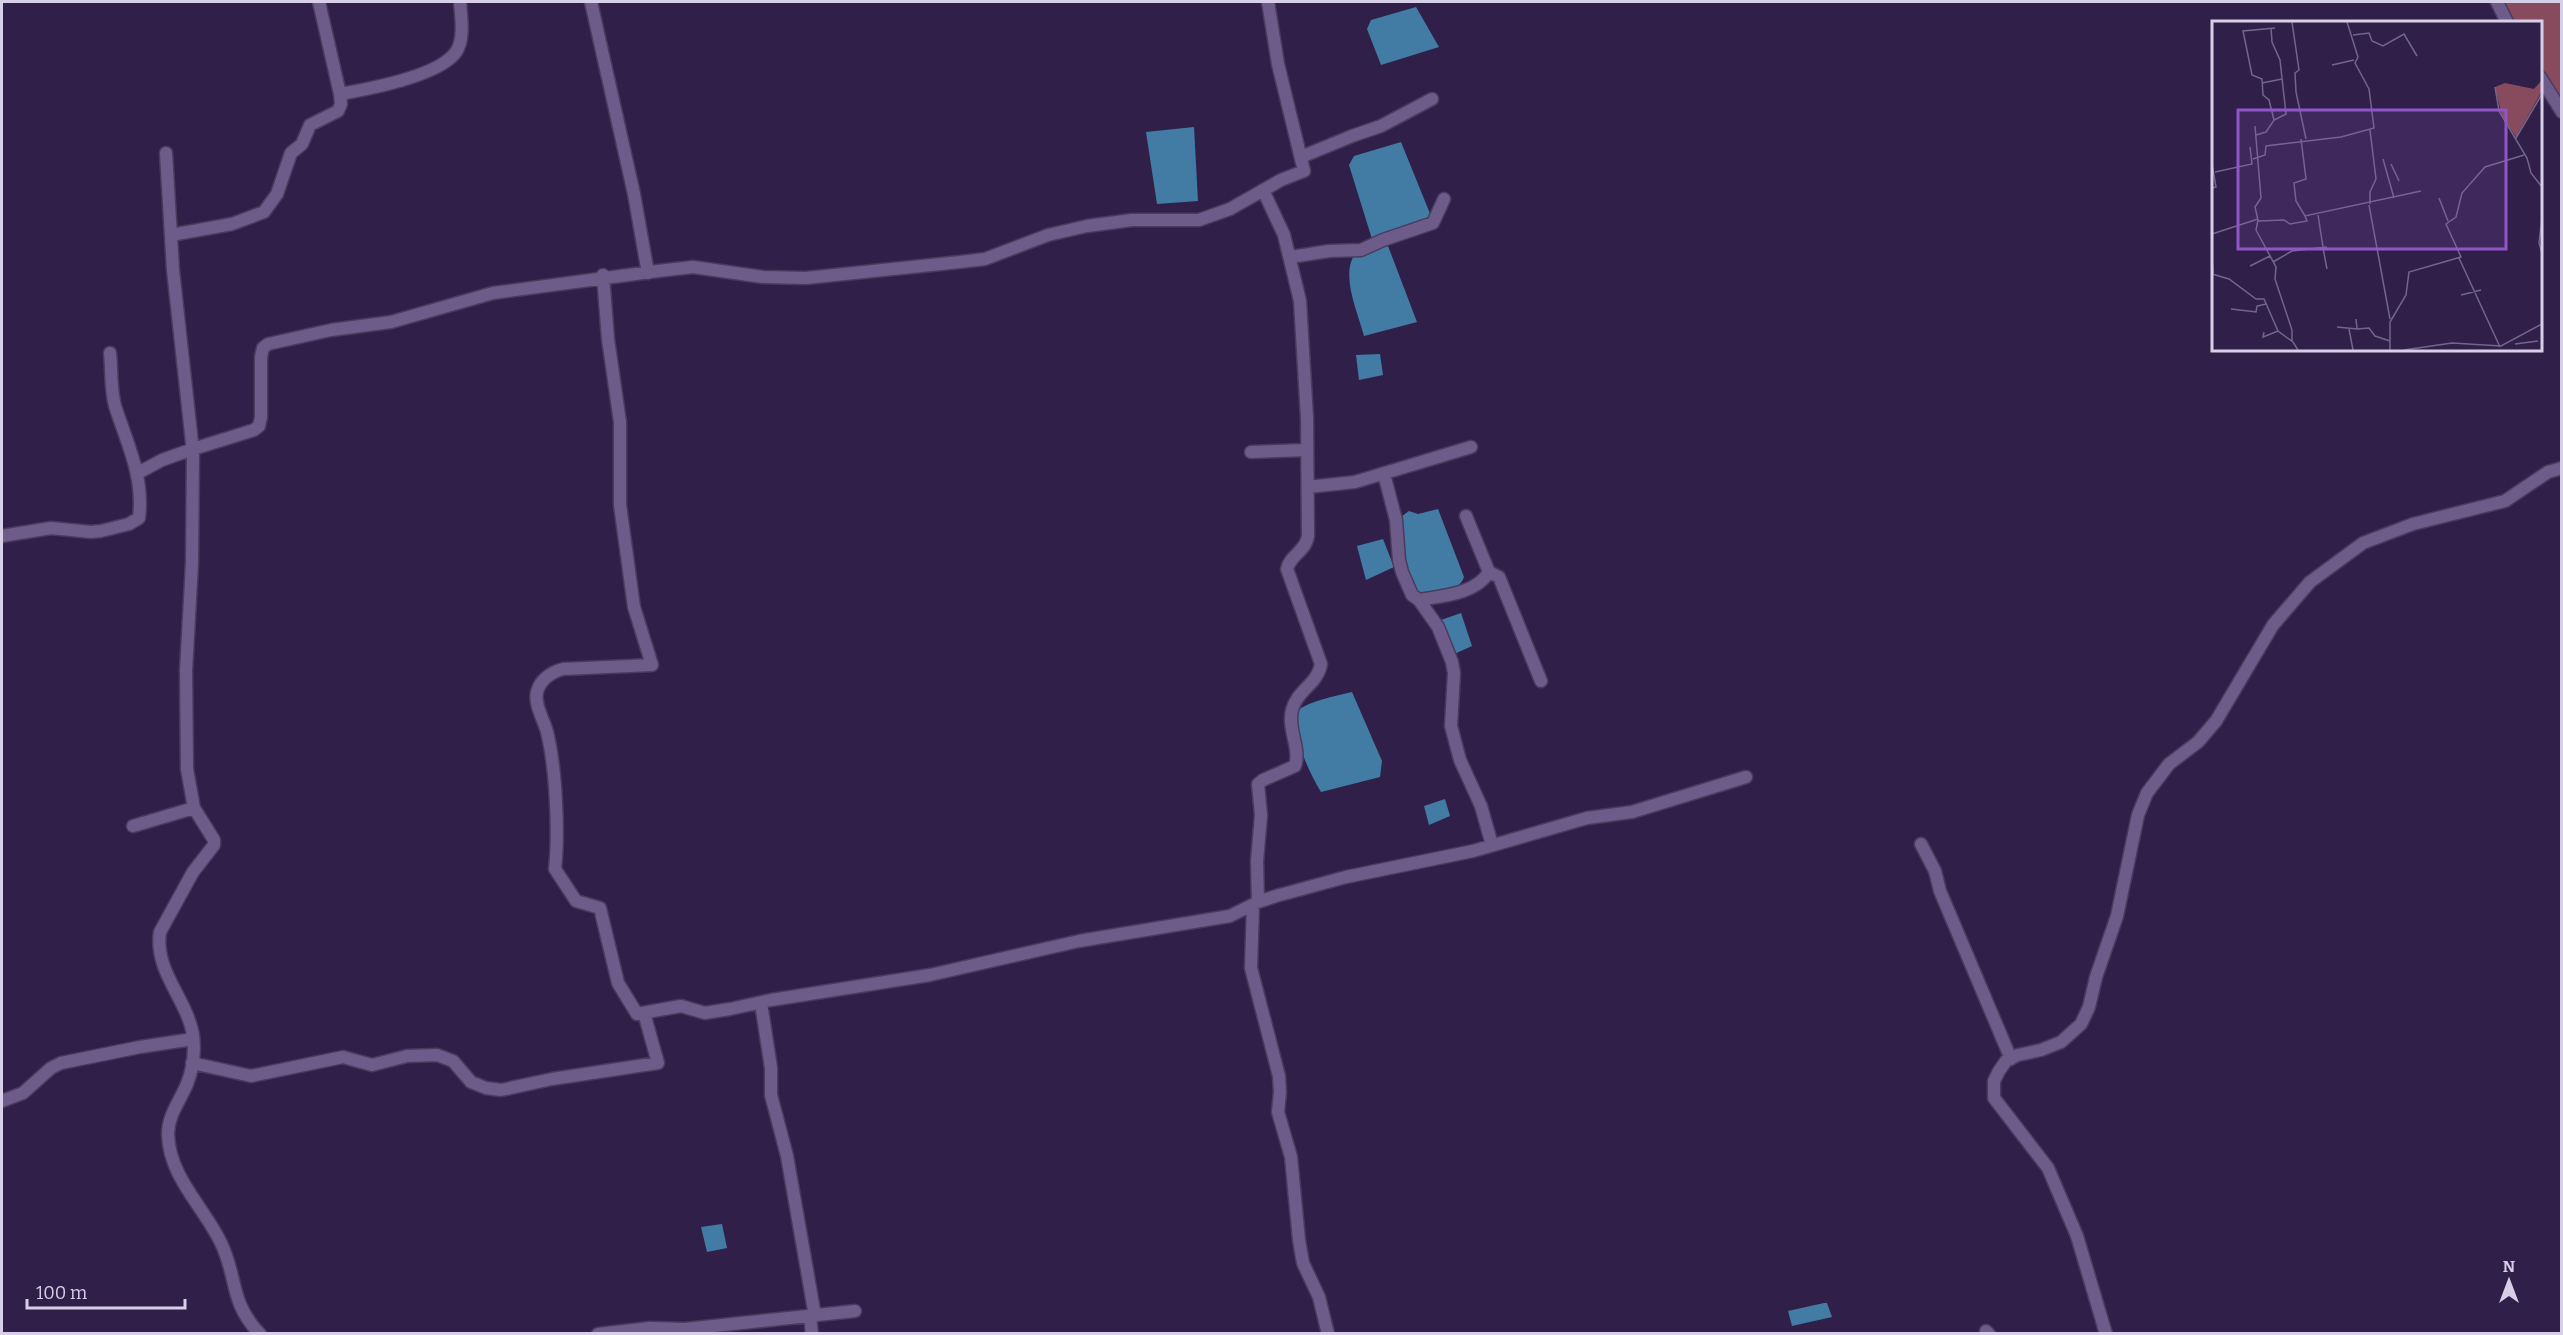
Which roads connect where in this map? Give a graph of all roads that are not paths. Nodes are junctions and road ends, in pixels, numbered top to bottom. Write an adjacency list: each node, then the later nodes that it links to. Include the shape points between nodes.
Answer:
1 (319, 2): 8 (street)
2 (460, 2): 8 (street, via 460,41 458,51 450,58 400,81)
3 (591, 2): 17 (street)
4 (1268, 2): 12 (street, via 1278,64)
5 (2497, 2): 6 (street)
6 (2506, 21)
7 (2542, 79): 10 (street)
8 (340, 94): 15 (street, via 338,111 310,125 302,144 291,153 277,194 264,212 232,224)
9 (1432, 99): 12 (street, via 1381,126)
10 (2562, 112)
11 (166, 153): 15 (street)
12 (1301, 157): 13 (street, via 1304,171)
13 (1263, 190): 16 (street); 17 (street, via 1199,220 1132,220 1087,226 985,259 806,278 763,277 693,267)
14 (1444, 199): 16 (street, via 1433,223 1361,250)
15 (171, 235): 21 (street)
16 (1291, 257): 22 (street, via 1300,301)
17 (648, 273): 18 (street)
18 (604, 278): 21 (street, via 493,293 391,321 268,344 261,357 259,426); 40 (street, via 620,422 620,505 634,607 652,664 551,672 536,695 547,732 554,788 555,869 576,901 600,908 618,983 637,1014)
19 (110, 353): 25 (street, via 115,407)
20 (1471, 447): 26 (street)
21 (193, 449): 25 (street); 34 (street, via 186,690 187,769)
22 (1307, 450): 23 (street); 27 (street)
23 (1251, 452)
24 (2562, 468): 42 (street, via 2548,472 2505,501 2413,524 2363,543 2310,582 2273,625 2216,721 2198,742 2169,764 2147,794 2117,916 2081,1024 2061,1042)
25 (138, 473): 29 (street, via 140,510 136,521 91,532 51,528)
26 (1384, 474): 27 (street, via 1334,486); 31 (street, via 1396,520 1399,560 1412,595)
27 (1308, 487): 38 (street, via 1307,543 1287,568 1321,664 1319,676 1297,697 1292,708 1295,766 1258,784 1261,815)
28 (1466, 516): 30 (street)
29 (2, 536)
30 (1489, 572): 31 (street, via 1484,581 1452,595); 32 (street, via 1499,577)
31 (1419, 600): 37 (street, via 1438,627 1452,662 1451,726)
32 (1541, 681)
33 (1746, 777): 37 (street, via 1632,812 1587,818)
34 (194, 808): 35 (street); 41 (street, via 214,845 165,919 159,942 163,964 186,1013)
35 (133, 826)
36 (1922, 844): 42 (street)
37 (1492, 845): 38 (street, via 1346,877)
38 (1256, 903): 39 (street, via 1230,916 1079,940 930,975); 50 (street, via 1251,968 1279,1076 1278,1112 1291,1157 1303,1263 1319,1297)
39 (762, 1003): 40 (street, via 705,1013 681,1006); 46 (street, via 771,1095 787,1156)
40 (644, 1013): 43 (street, via 658,1063 501,1090 471,1082 453,1060 437,1055 407,1056 372,1065 343,1057 251,1076)
41 (193, 1039): 43 (street); 44 (street, via 61,1063 23,1093)
42 (2011, 1059): 51 (street, via 1998,1071 1994,1098 2048,1168 2077,1236)
43 (192, 1063): 47 (street, via 169,1123 169,1146 178,1176 206,1213 227,1256 238,1304)
44 (2, 1101)
45 (855, 1311): 46 (street)
46 (812, 1316): 48 (street); 49 (street)
47 (260, 1334)
48 (598, 1334)
49 (812, 1334)
50 (1328, 1334)
51 (2106, 1334)

